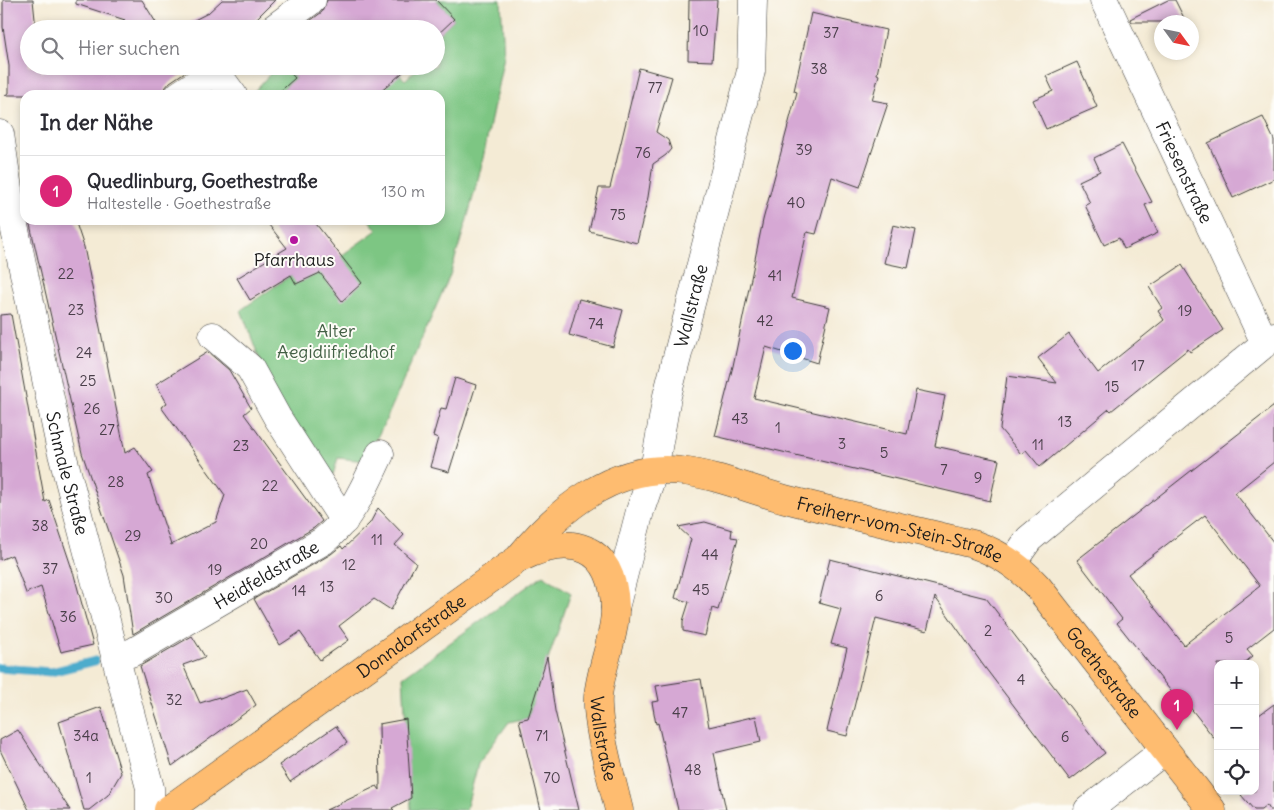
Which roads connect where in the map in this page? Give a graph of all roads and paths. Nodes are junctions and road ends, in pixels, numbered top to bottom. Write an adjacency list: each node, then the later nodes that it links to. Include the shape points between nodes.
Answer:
1 (312, 0): 4 (street)
2 (753, 0): 14 (street, Wallstraße, via 751,71 668,396)
3 (1104, 0): 12 (street, Friesenstraße)
4 (277, 16)
5 (211, 75): 7 (street)
6 (223, 75): 8 (street)
7 (187, 90)
8 (230, 90)
9 (0, 134): 10 (street, Schmale Straße)
10 (12, 205): 19 (street, Schmale Straße, via 60,446)
11 (213, 336): 15 (street, via 250,368 272,410)
12 (1270, 340): 17 (street, Freiherr-vom-Stein-Straße, via 1029,539)
13 (380, 454): 15 (street, Heidfeldstraße, via 358,502)
14 (654, 470): 16 (main road, Donndorfstraße, via 622,478 589,493 535,538); 17 (main road, Freiherr-vom-Stein-Straße, via 682,471 973,544); 18 (street, Wallstraße)
15 (344, 520): 19 (street, Heidfeldstraße, via 323,541 133,652)
16 (518, 559): 18 (main road, Wallstraße, via 536,550 555,546 585,548 604,565); 22 (main road, Donndorfstraße)
17 (1012, 563): 20 (main road, Goethestraße, via 1038,587)
18 (615, 608): 23 (main road, Wallstraße, via 598,710)
19 (116, 658): 21 (street, Schmale Straße, via 150,788)
20 (1165, 750): 24 (street); 25 (main road, Goethestraße)
21 (150, 810)
22 (168, 810)
23 (619, 810)
24 (1088, 810)
25 (1212, 810)

